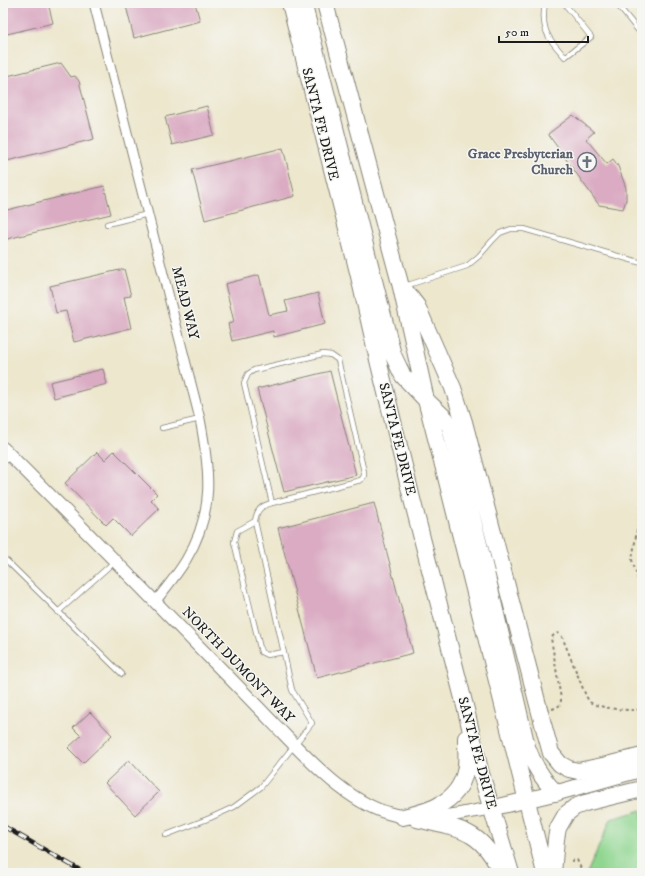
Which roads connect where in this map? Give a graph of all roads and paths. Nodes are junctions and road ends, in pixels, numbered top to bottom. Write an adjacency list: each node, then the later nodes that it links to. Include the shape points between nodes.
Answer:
1 (94, 3): 9 (street, MEAD WAY)
2 (290, 3): 29 (highway, SANTA FE DRIVE)
3 (303, 3): 13 (highway, via 393,356 403,376)
4 (325, 3): 12 (highway)
5 (545, 3): 6 (lane, via 544,26 549,37 565,57 591,37)
6 (564, 3)
7 (616, 3): 8 (lane)
8 (642, 35)
9 (148, 214): 10 (lane); 14 (street, MEAD WAY)
10 (107, 224)
11 (642, 263): 12 (lane, via 524,229 510,230 500,233 467,266)
12 (401, 287): 13 (highway); 31 (highway, via 417,306 453,388 464,422 551,753 564,767 578,771)
13 (426, 400): 34 (highway, via 446,419 450,427 527,746 532,760); 35 (highway)
14 (200, 419): 15 (lane); 23 (street, MEAD WAY, via 208,480 204,517 186,561)
15 (162, 428)
16 (5, 456): 21 (street, NORTH DUMONT WAY)
17 (642, 500): 22 (path, via 632,560)
18 (272, 503): 18 (lane, via 361,480 364,476 338,360 331,355 323,354 254,370 248,374 244,383); 19 (lane, via 264,505 256,512)
19 (255, 521): 25 (lane); 25 (lane, via 237,531 234,542 261,652 267,655)
20 (7, 561): 24 (lane)
21 (114, 561): 23 (street, NORTH DUMONT WAY); 24 (lane)
22 (642, 594)
23 (155, 602): 30 (street, NORTH DUMONT WAY)
24 (58, 612): 26 (lane)
25 (284, 652): 30 (lane, via 292,690 312,723)
26 (122, 674)
27 (552, 709): 28 (path, via 561,704 551,638 558,633 564,639 589,702 602,707 635,711)
28 (642, 709)
29 (466, 710): 36 (highway, SANTA FE DRIVE); 37 (highway, via 466,767 458,790 440,806)
30 (294, 744): 37 (street, NORTH DUMONT WAY, via 315,766 348,793 369,806); 38 (lane, via 261,787 234,807)
31 (642, 756)
32 (642, 770): 34 (main road)
33 (642, 789): 43 (highway, via 585,803 566,814 558,828)
34 (556, 793): 35 (main road)
35 (526, 800): 36 (main road); 42 (highway)
36 (492, 808): 37 (street, NORTH DUMONT WAY, via 437,818); 41 (highway, SANTA FE DRIVE)
37 (410, 818): 40 (highway, via 456,828 474,836 491,853)
38 (166, 835)
39 (571, 861): 44 (path, via 578,860)
40 (501, 873)
41 (511, 873)
42 (545, 873)
43 (553, 873)
44 (583, 873)

